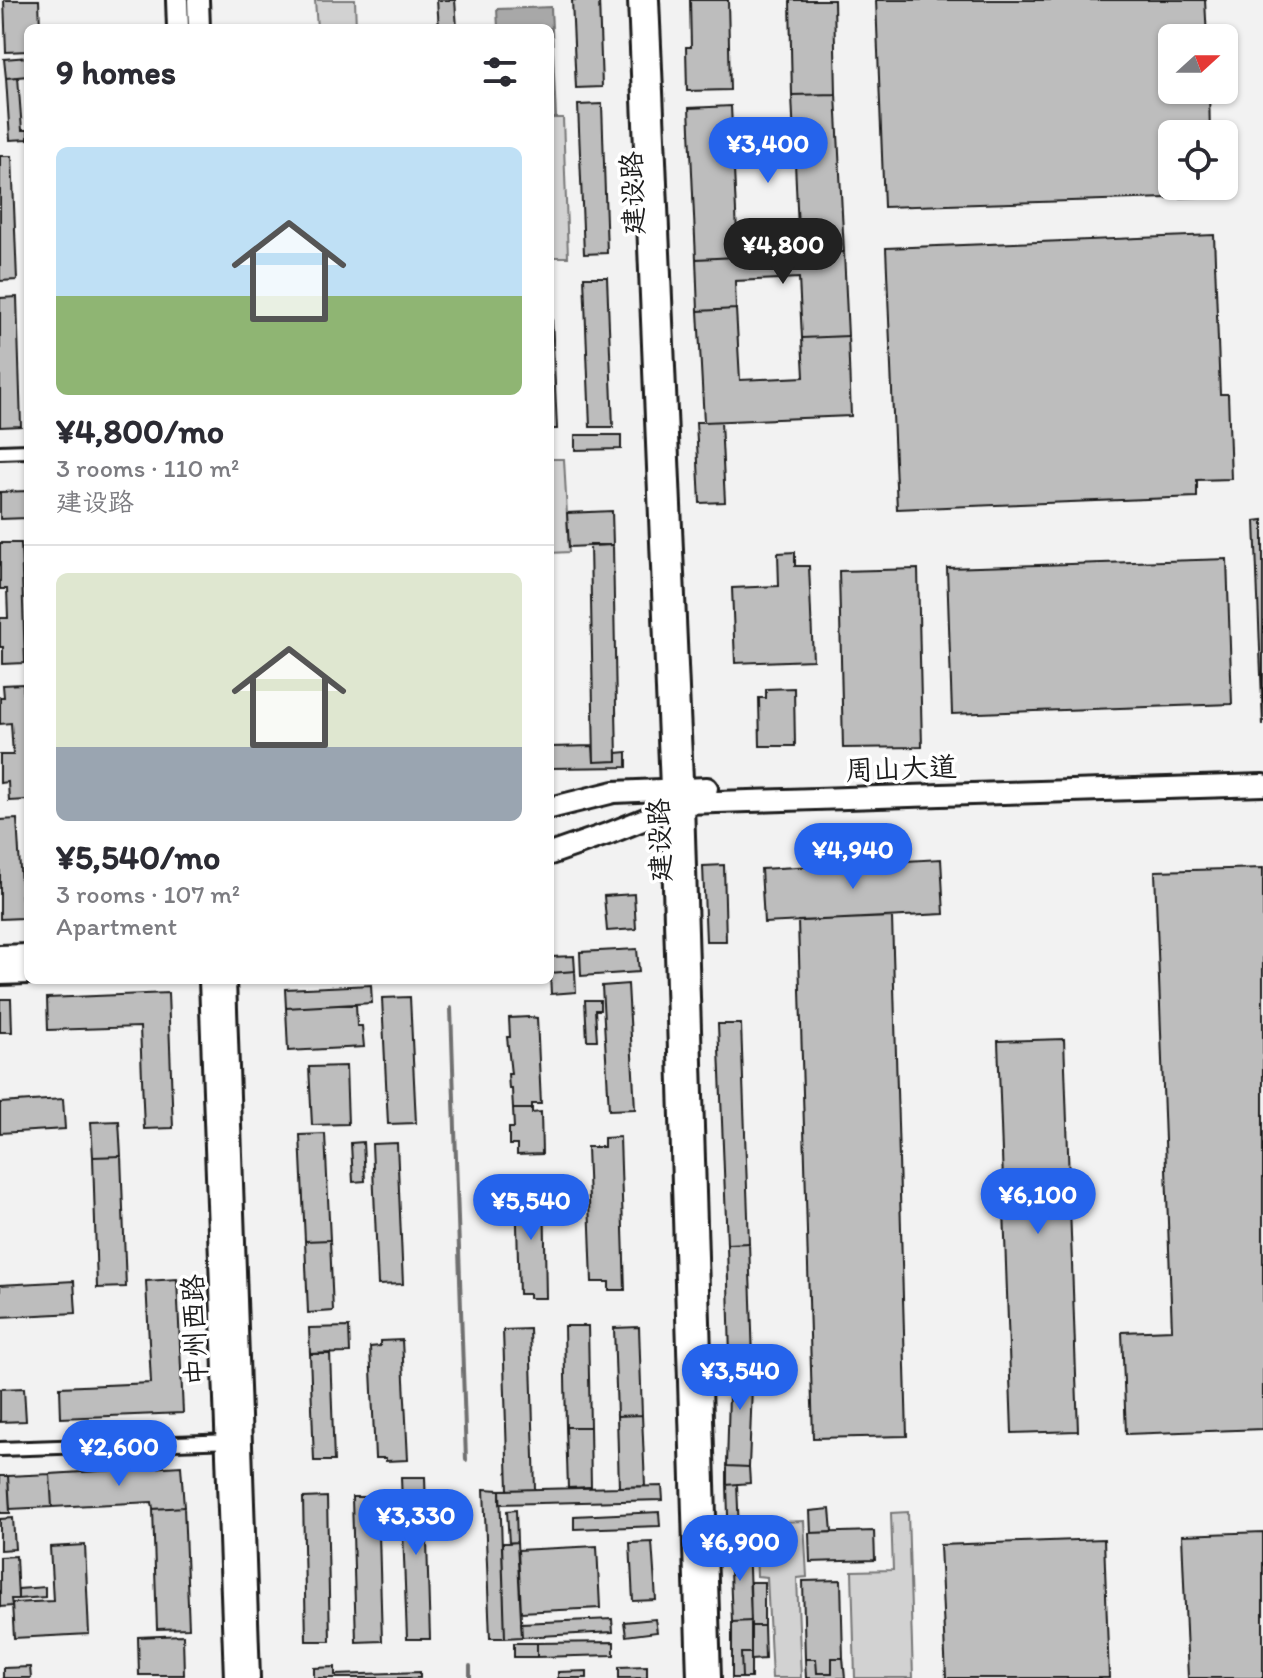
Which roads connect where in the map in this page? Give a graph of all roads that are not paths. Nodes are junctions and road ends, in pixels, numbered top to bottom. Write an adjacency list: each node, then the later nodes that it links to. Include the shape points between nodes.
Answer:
1 (177, 0): 5 (main road)
2 (198, 0): 6 (main road)
3 (637, 0): 11 (street, 建设路)
4 (650, 0): 11 (street, 建设路)
5 (178, 24)
6 (199, 24)
7 (24, 451): 8 (street)
8 (0, 452)
9 (1263, 771): 11 (main road, 周山大道)
10 (1263, 785): 11 (main road, 周山大道)
11 (677, 797): 12 (main road, 周山大道, via 614,792); 13 (main road, 周山大道); 24 (street, 建设路); 25 (street, 建设路)
12 (554, 807)
13 (554, 852)
14 (24, 955): 15 (main road)
15 (0, 956)
16 (24, 973): 17 (main road)
17 (0, 974)
18 (210, 984): 20 (main road, 中州西路)
19 (225, 984): 20 (main road, 中州西路)
20 (233, 1442): 21 (street); 22 (main road, 中州西路); 23 (main road, 中州西路)
21 (0, 1449)
22 (235, 1678)
23 (249, 1678)
24 (696, 1678)
25 (712, 1678)

